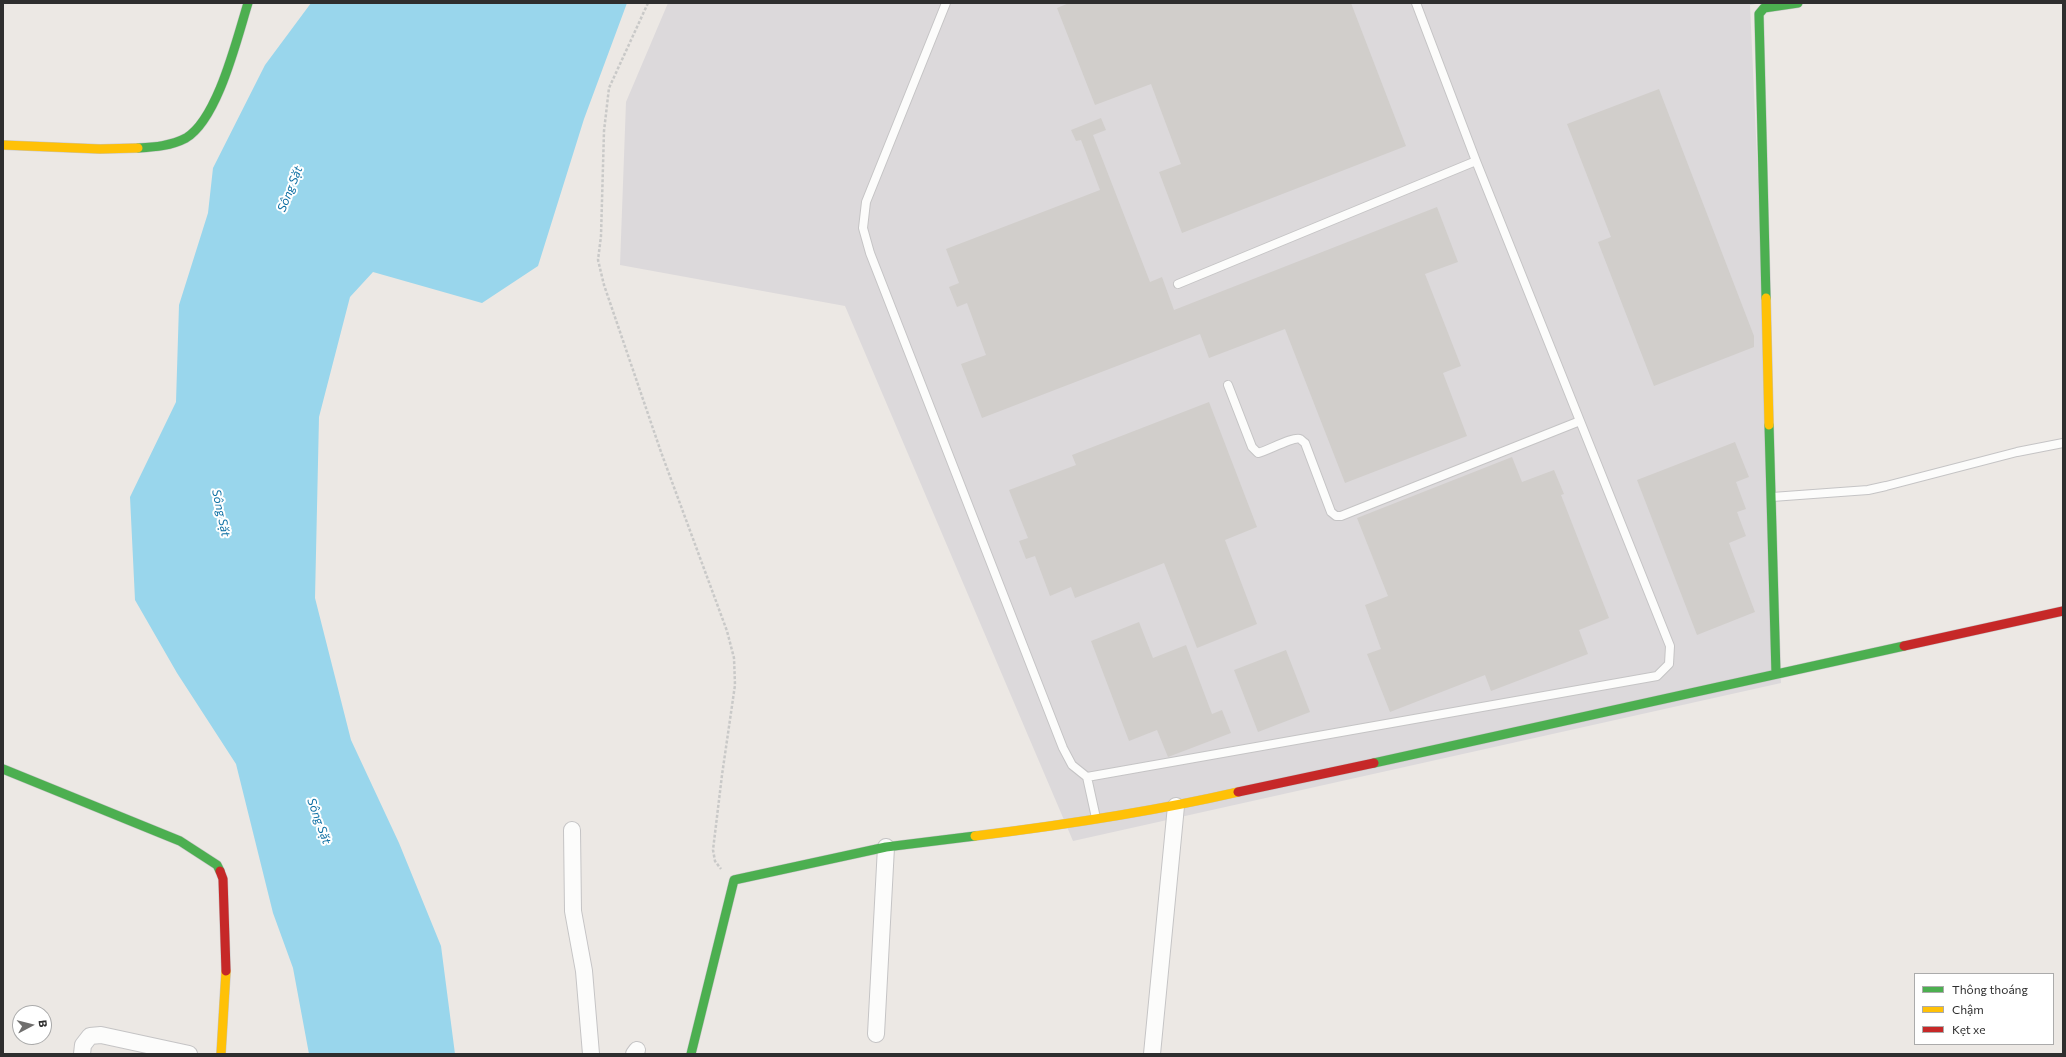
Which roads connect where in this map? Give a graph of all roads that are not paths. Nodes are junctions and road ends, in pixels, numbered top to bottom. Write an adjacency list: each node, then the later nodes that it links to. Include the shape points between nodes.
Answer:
1 (248, 3): 5 (street, via 216,96 198,125 176,143 144,148)
2 (946, 3): 15 (lane, via 866,202 863,228 873,260 1063,748 1072,765)
3 (1416, 3): 6 (lane)
4 (1798, 3): 11 (street, via 1764,8 1758,24)
5 (3, 145)
6 (1476, 161): 7 (lane); 9 (lane)
7 (1178, 284)
8 (1228, 385): 9 (lane, via 1252,447 1258,453 1295,438 1305,443 1331,512 1336,516)
9 (1580, 421): 15 (lane, via 1670,646 1669,664 1657,676)
10 (2063, 443): 11 (lane, via 2017,452 1868,490)
11 (1772, 497): 13 (street)
12 (2063, 611): 13 (street)
13 (1776, 674): 16 (street)
14 (3, 768): 23 (street, via 180,841 217,865 223,879 226,941)
15 (1087, 777): 17 (lane)
16 (1176, 806): 17 (street); 26 (street)
17 (1096, 819): 19 (street)
18 (572, 830): 24 (street, via 572,910 584,971)
19 (886, 847): 20 (street); 25 (street, via 734,880)
20 (876, 1034)
21 (82, 1054): 22 (street, via 83,1045 90,1036 101,1035)
22 (189, 1054)
23 (221, 1054)
24 (591, 1054)
25 (691, 1054)
26 (1152, 1054)

